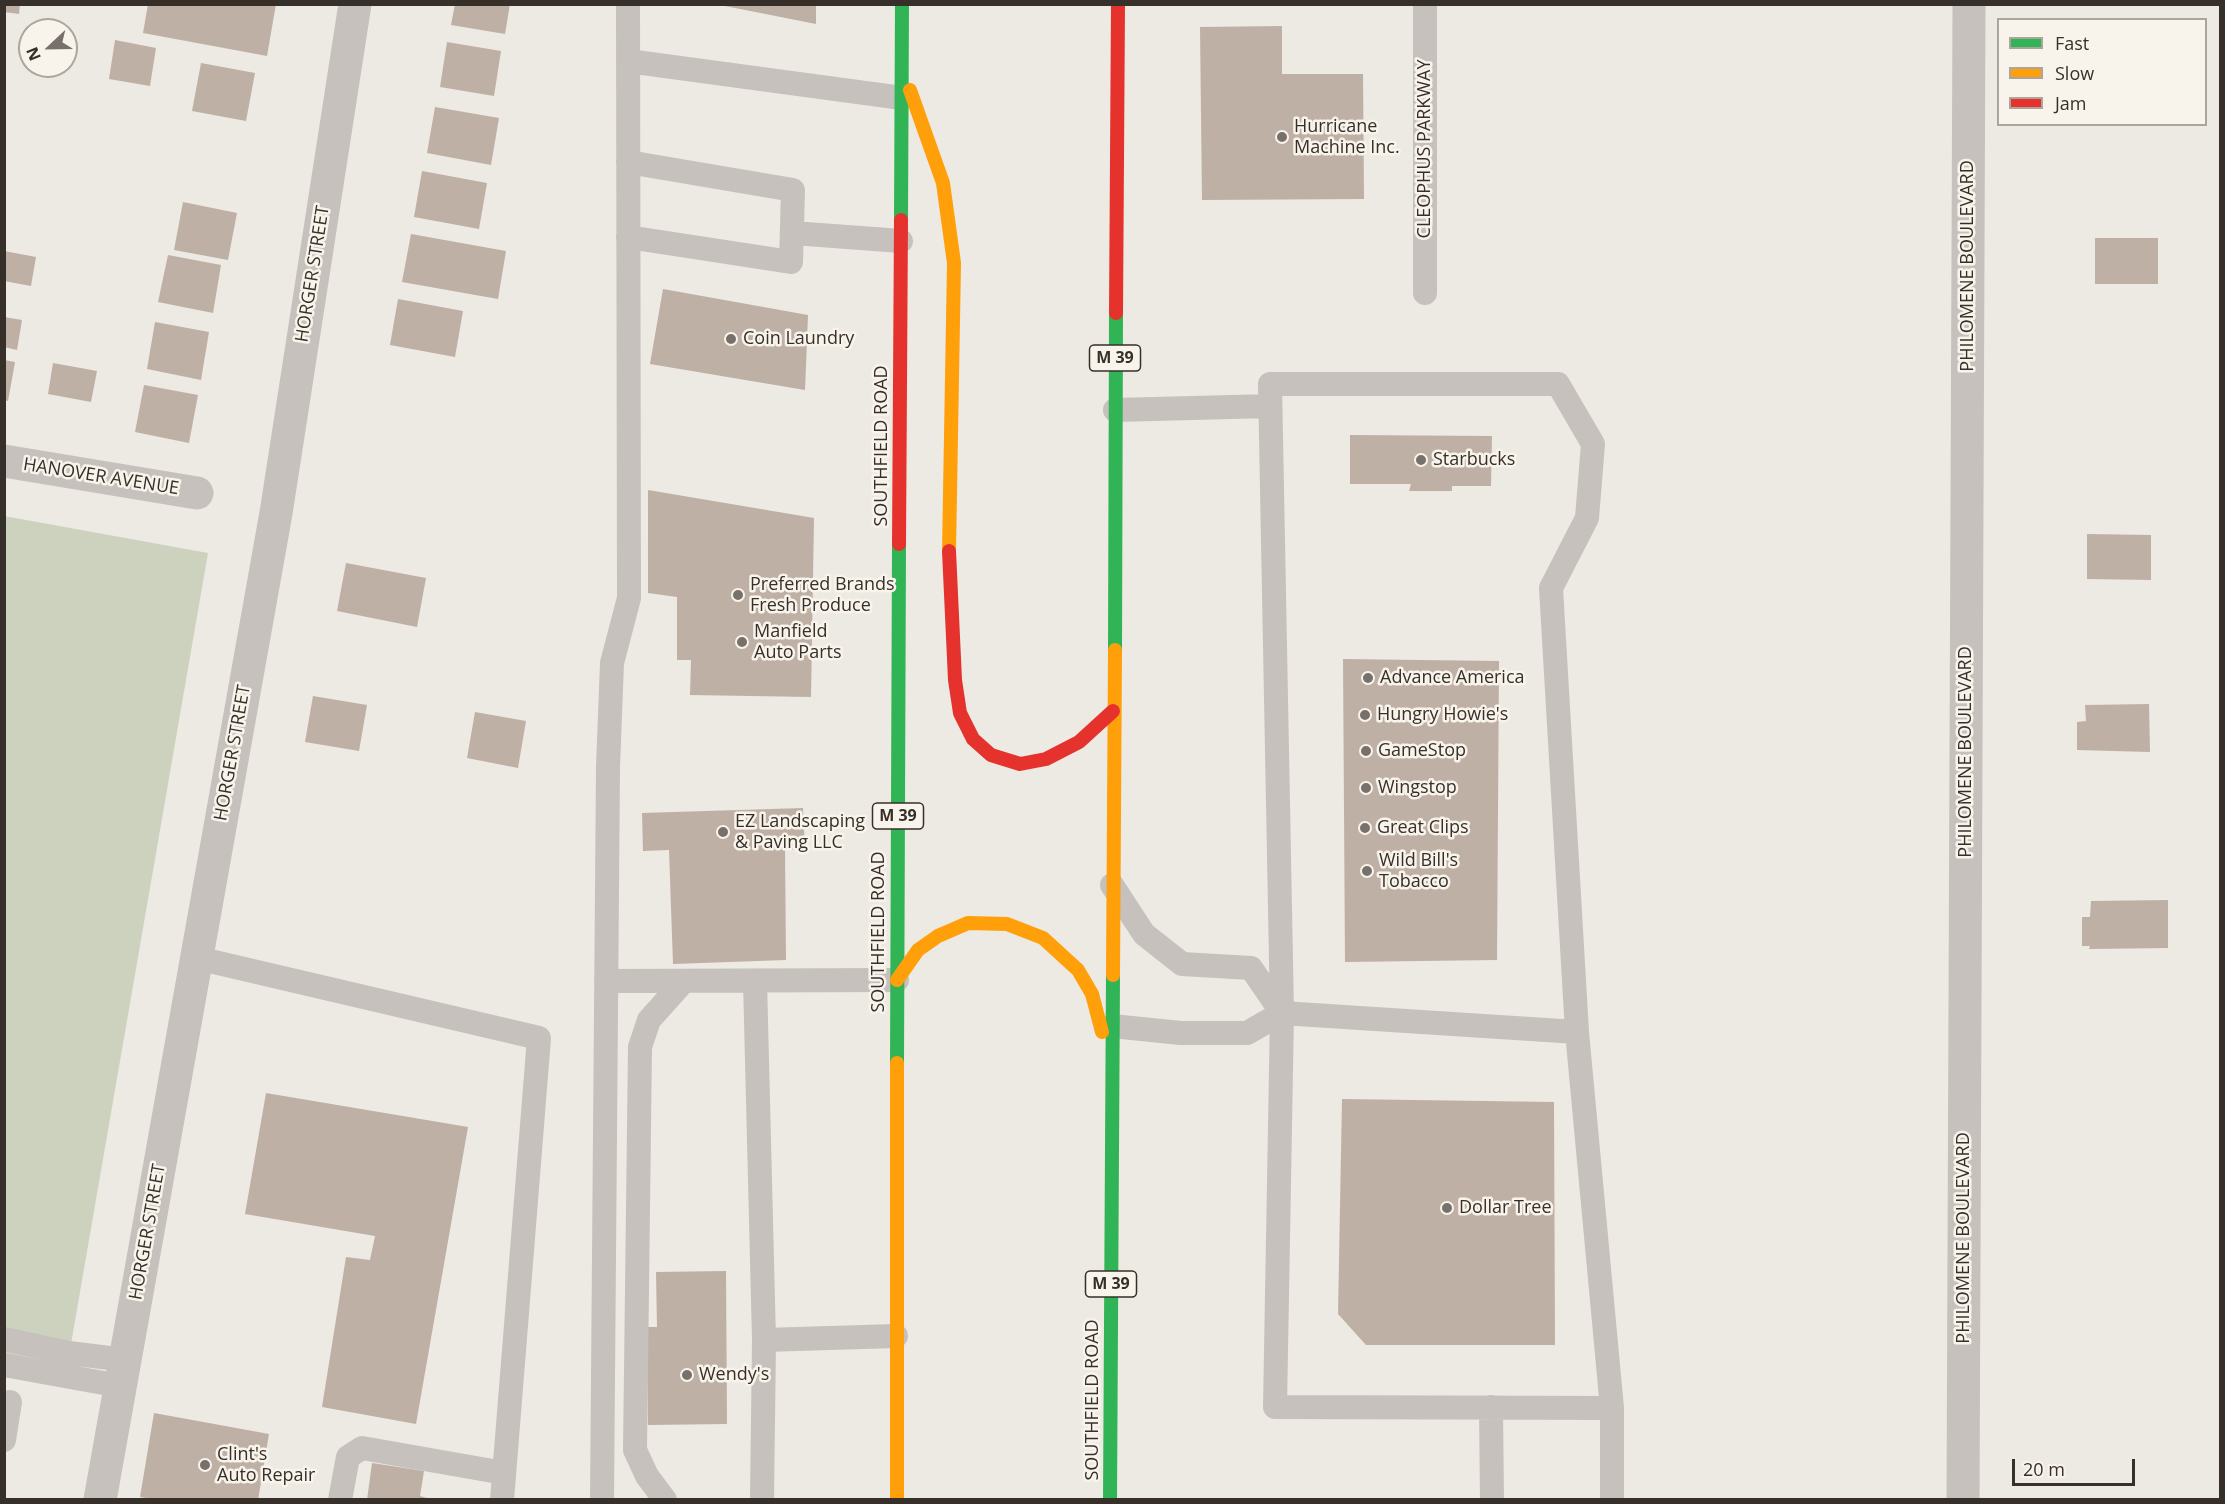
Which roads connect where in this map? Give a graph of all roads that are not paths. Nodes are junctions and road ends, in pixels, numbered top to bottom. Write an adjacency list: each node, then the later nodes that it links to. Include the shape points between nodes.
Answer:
1 (355, 4): 21 (street, HORGER STREET, via 276,513)
2 (628, 4): 7 (lane)
3 (902, 4): 8 (highway, SOUTHFIELD ROAD / M 39)
4 (1118, 4): 16 (highway, SOUTHFIELD ROAD / M 39)
5 (1425, 4): 14 (lane, CLEOPHUS PARKWAY)
6 (1969, 4): 50 (street, PHILOMENE BOULEVARD)
7 (628, 61): 9 (lane); 10 (lane)
8 (902, 69): 9 (highway, SOUTHFIELD ROAD / M 39); 19 (highway, via 944,183 954,263 950,573 960,712 973,739 991,755 1020,764 1046,759 1079,742)
9 (903, 98): 13 (highway, SOUTHFIELD ROAD / M 39)
10 (628, 162): 11 (lane, via 793,190); 12 (lane)
11 (793, 233): 12 (lane, via 791,262); 13 (lane)
12 (628, 237): 23 (lane, via 629,598 612,663)
13 (902, 241): 22 (highway, SOUTHFIELD ROAD / M 39)
14 (1425, 293)
15 (1270, 406): 16 (lane); 26 (lane); 28 (lane, via 1270,384 1558,384 1593,444 1587,518 1551,588)
16 (1115, 410): 19 (highway, SOUTHFIELD ROAD / M 39)
17 (4, 461): 18 (street, HANOVER AVENUE)
18 (197, 493)
19 (1113, 711): 20 (highway, SOUTHFIELD ROAD / M 39)
20 (1112, 885): 26 (lane, via 1144,934 1182,964 1251,968); 27 (highway, SOUTHFIELD ROAD / M 39)
21 (197, 958): 34 (street, HORGER STREET); 39 (lane, via 539,1038)
22 (897, 980): 25 (lane); 29 (highway, via 918,950 968,923 1006,924 1043,938 1078,970 1092,993); 30 (highway, SOUTHFIELD ROAD / M 39)
23 (606, 981): 24 (lane); 43 (lane)
24 (684, 981): 25 (lane); 44 (lane, via 649,1020 640,1047 635,1450)
25 (755, 981): 32 (lane)
26 (1282, 1013): 27 (lane, via 1247,1033 1181,1033); 28 (lane); 36 (lane, via 1275,1407)
27 (1112, 1026): 29 (highway, SOUTHFIELD ROAD / M 39)
28 (1577, 1032): 37 (lane)
29 (1112, 1068): 47 (highway, SOUTHFIELD ROAD / M 39)
30 (896, 1336): 32 (lane); 46 (highway, SOUTHFIELD ROAD / M 39)
31 (4, 1339): 34 (lane, via 69,1353)
32 (764, 1340): 45 (lane)
33 (4, 1365): 34 (lane)
34 (123, 1373): 40 (street, HORGER STREET)
35 (10, 1402): 38 (lane)
36 (1491, 1407): 37 (lane); 48 (lane)
37 (1612, 1408): 49 (lane)
38 (4, 1440)
39 (504, 1473): 41 (lane, via 362,1448 348,1456); 42 (lane)
40 (100, 1500)
41 (340, 1500)
42 (502, 1500)
43 (602, 1500)
44 (665, 1500)
45 (762, 1500)
46 (897, 1500)
47 (1110, 1500)
48 (1492, 1500)
49 (1612, 1500)
50 (1963, 1500)

